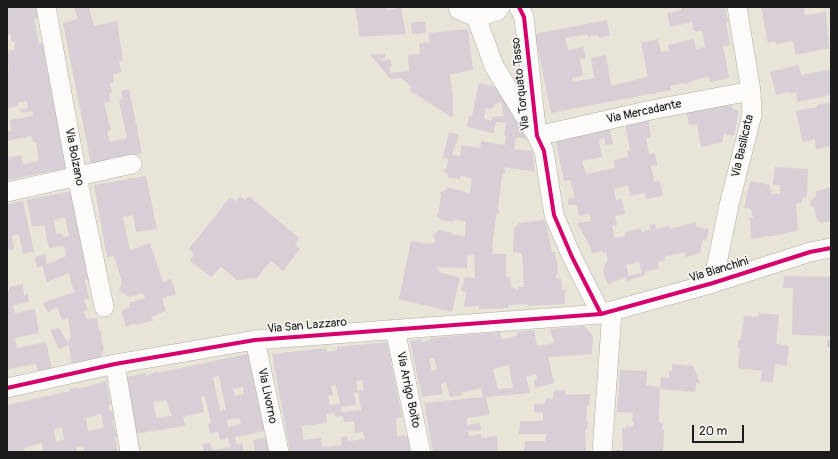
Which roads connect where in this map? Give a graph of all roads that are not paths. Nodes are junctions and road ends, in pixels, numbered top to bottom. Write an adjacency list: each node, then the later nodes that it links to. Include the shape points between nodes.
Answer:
1 (46, 7): 10 (street, Via Bolzano)
2 (458, 7): 6 (street, via 459,10)
3 (500, 7): 6 (street, via 498,11)
4 (519, 7): 8 (street, Via Torquato Tasso, via 524,17)
5 (737, 7): 7 (street, Via Basilicata)
6 (476, 17): 8 (street, via 494,66)
7 (751, 91): 8 (street, Via Mercadante); 13 (street, Via Basilicata, via 752,115)
8 (537, 136): 15 (street, Via Torquato Tasso, via 544,151 554,215 572,257)
9 (132, 164): 10 (street)
10 (77, 176): 11 (street); 14 (street, Via Bolzano)
11 (7, 192)
12 (831, 248): 13 (street, Via Bianchini, via 810,252)
13 (713, 283): 15 (street, Via Bianchini)
14 (104, 307)
15 (606, 313): 16 (street, Via San Lazzaro); 23 (street)
16 (395, 328): 17 (street, Via San Lazzaro); 22 (street, Via Arrigo Boito)
17 (255, 340): 18 (street, Via San Lazzaro); 21 (street, Via Livorno)
18 (114, 364): 19 (street, Via San Lazzaro); 20 (street)
19 (7, 388)
20 (130, 452)
21 (279, 452)
22 (421, 452)
23 (602, 452)

